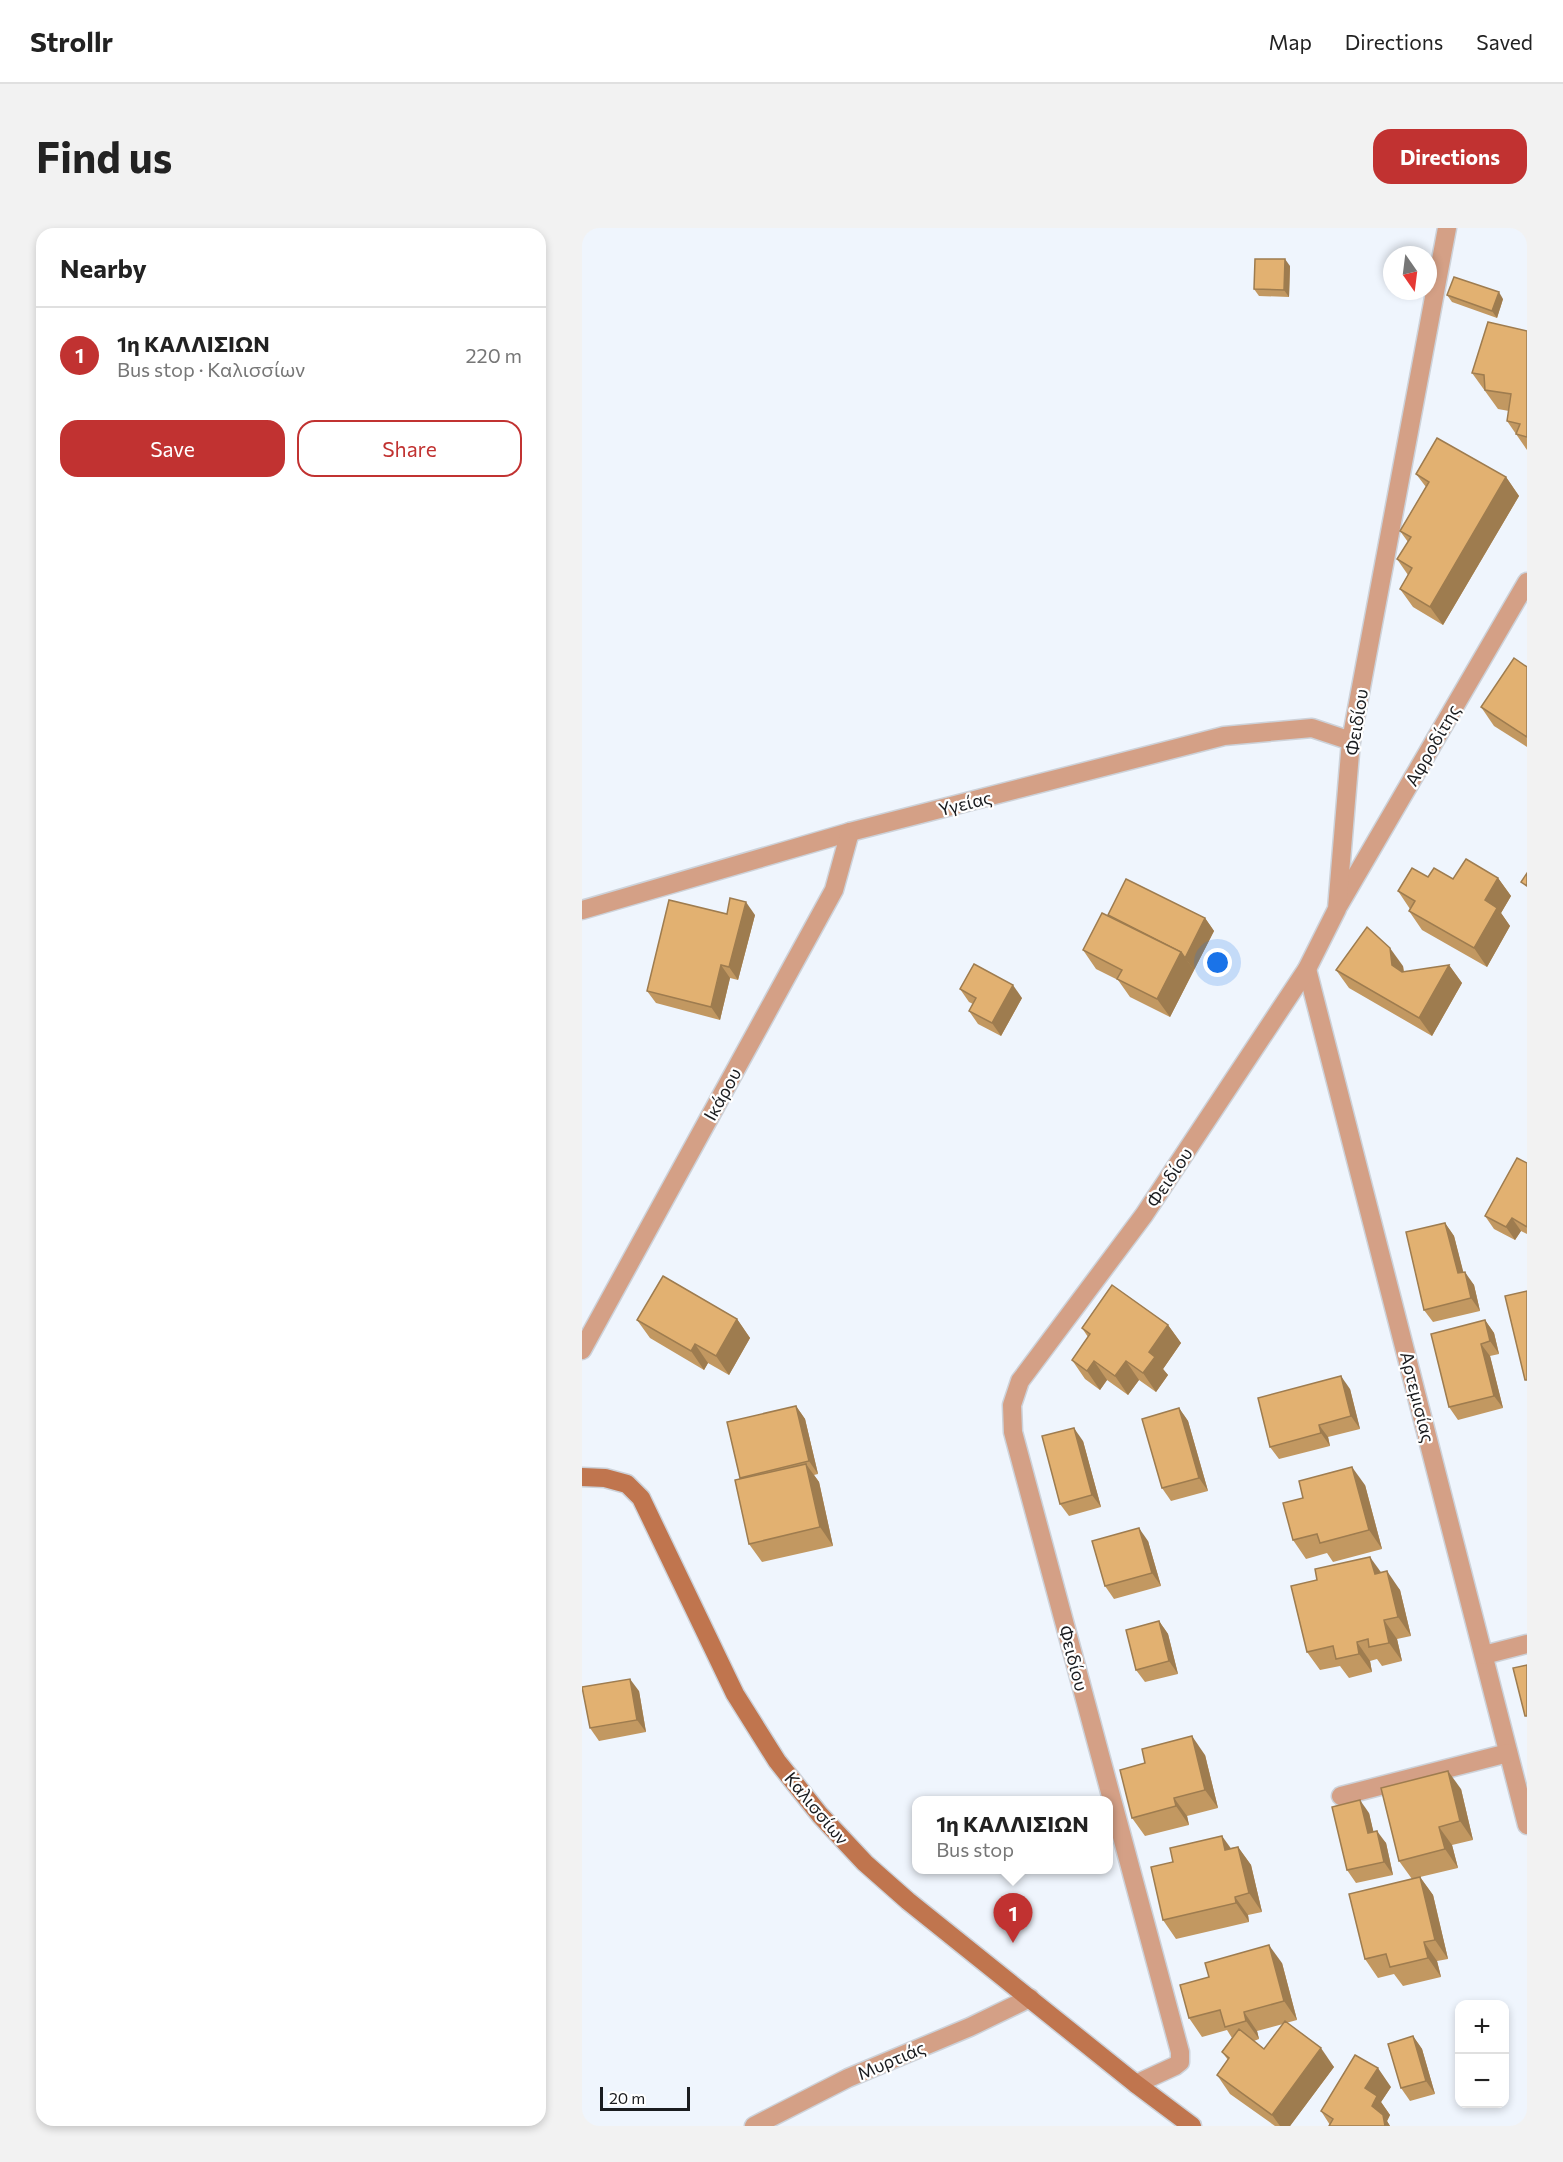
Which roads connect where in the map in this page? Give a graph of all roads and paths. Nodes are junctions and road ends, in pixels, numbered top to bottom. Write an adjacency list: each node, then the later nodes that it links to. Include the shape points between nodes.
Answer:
1 (1447, 228): 3 (street, Φειδίου)
2 (1527, 582): 5 (street, Αφροδίτης)
3 (1351, 741): 4 (street, Υγείας, via 1312,728 1224,736); 5 (street, Φειδίου)
4 (850, 832): 6 (street, Υγείας); 8 (street, Ικάρου, via 834,890)
5 (1337, 909): 7 (street, Φειδίου)
6 (582, 910)
7 (1307, 969): 11 (street, Αρτεμισίας); 13 (street, Φειδίου, via 1144,1215 1020,1381 1012,1405 1013,1432)
8 (582, 1350)
9 (582, 1474): 17 (main road, Καλισσίων, via 627,1484 641,1498 735,1694 777,1761 820,1815 908,1901)
10 (1527, 1644): 11 (street)
11 (1484, 1655): 12 (street, Αρτεμισίας)
12 (1508, 1753): 14 (street); 16 (street, Αρτεμισίας)
13 (1111, 1796)
14 (1341, 1796)
15 (1113, 1803): 18 (street, Φειδίου, via 1180,2052 1180,2062 1175,2066)
16 (1527, 1825)
17 (1030, 1998): 18 (main road, Καλισσίων); 19 (street, Μυρτιάς, via 831,2086)
18 (1136, 2084): 20 (main road, Καλισσίων)
19 (754, 2126)
20 (1192, 2126)

